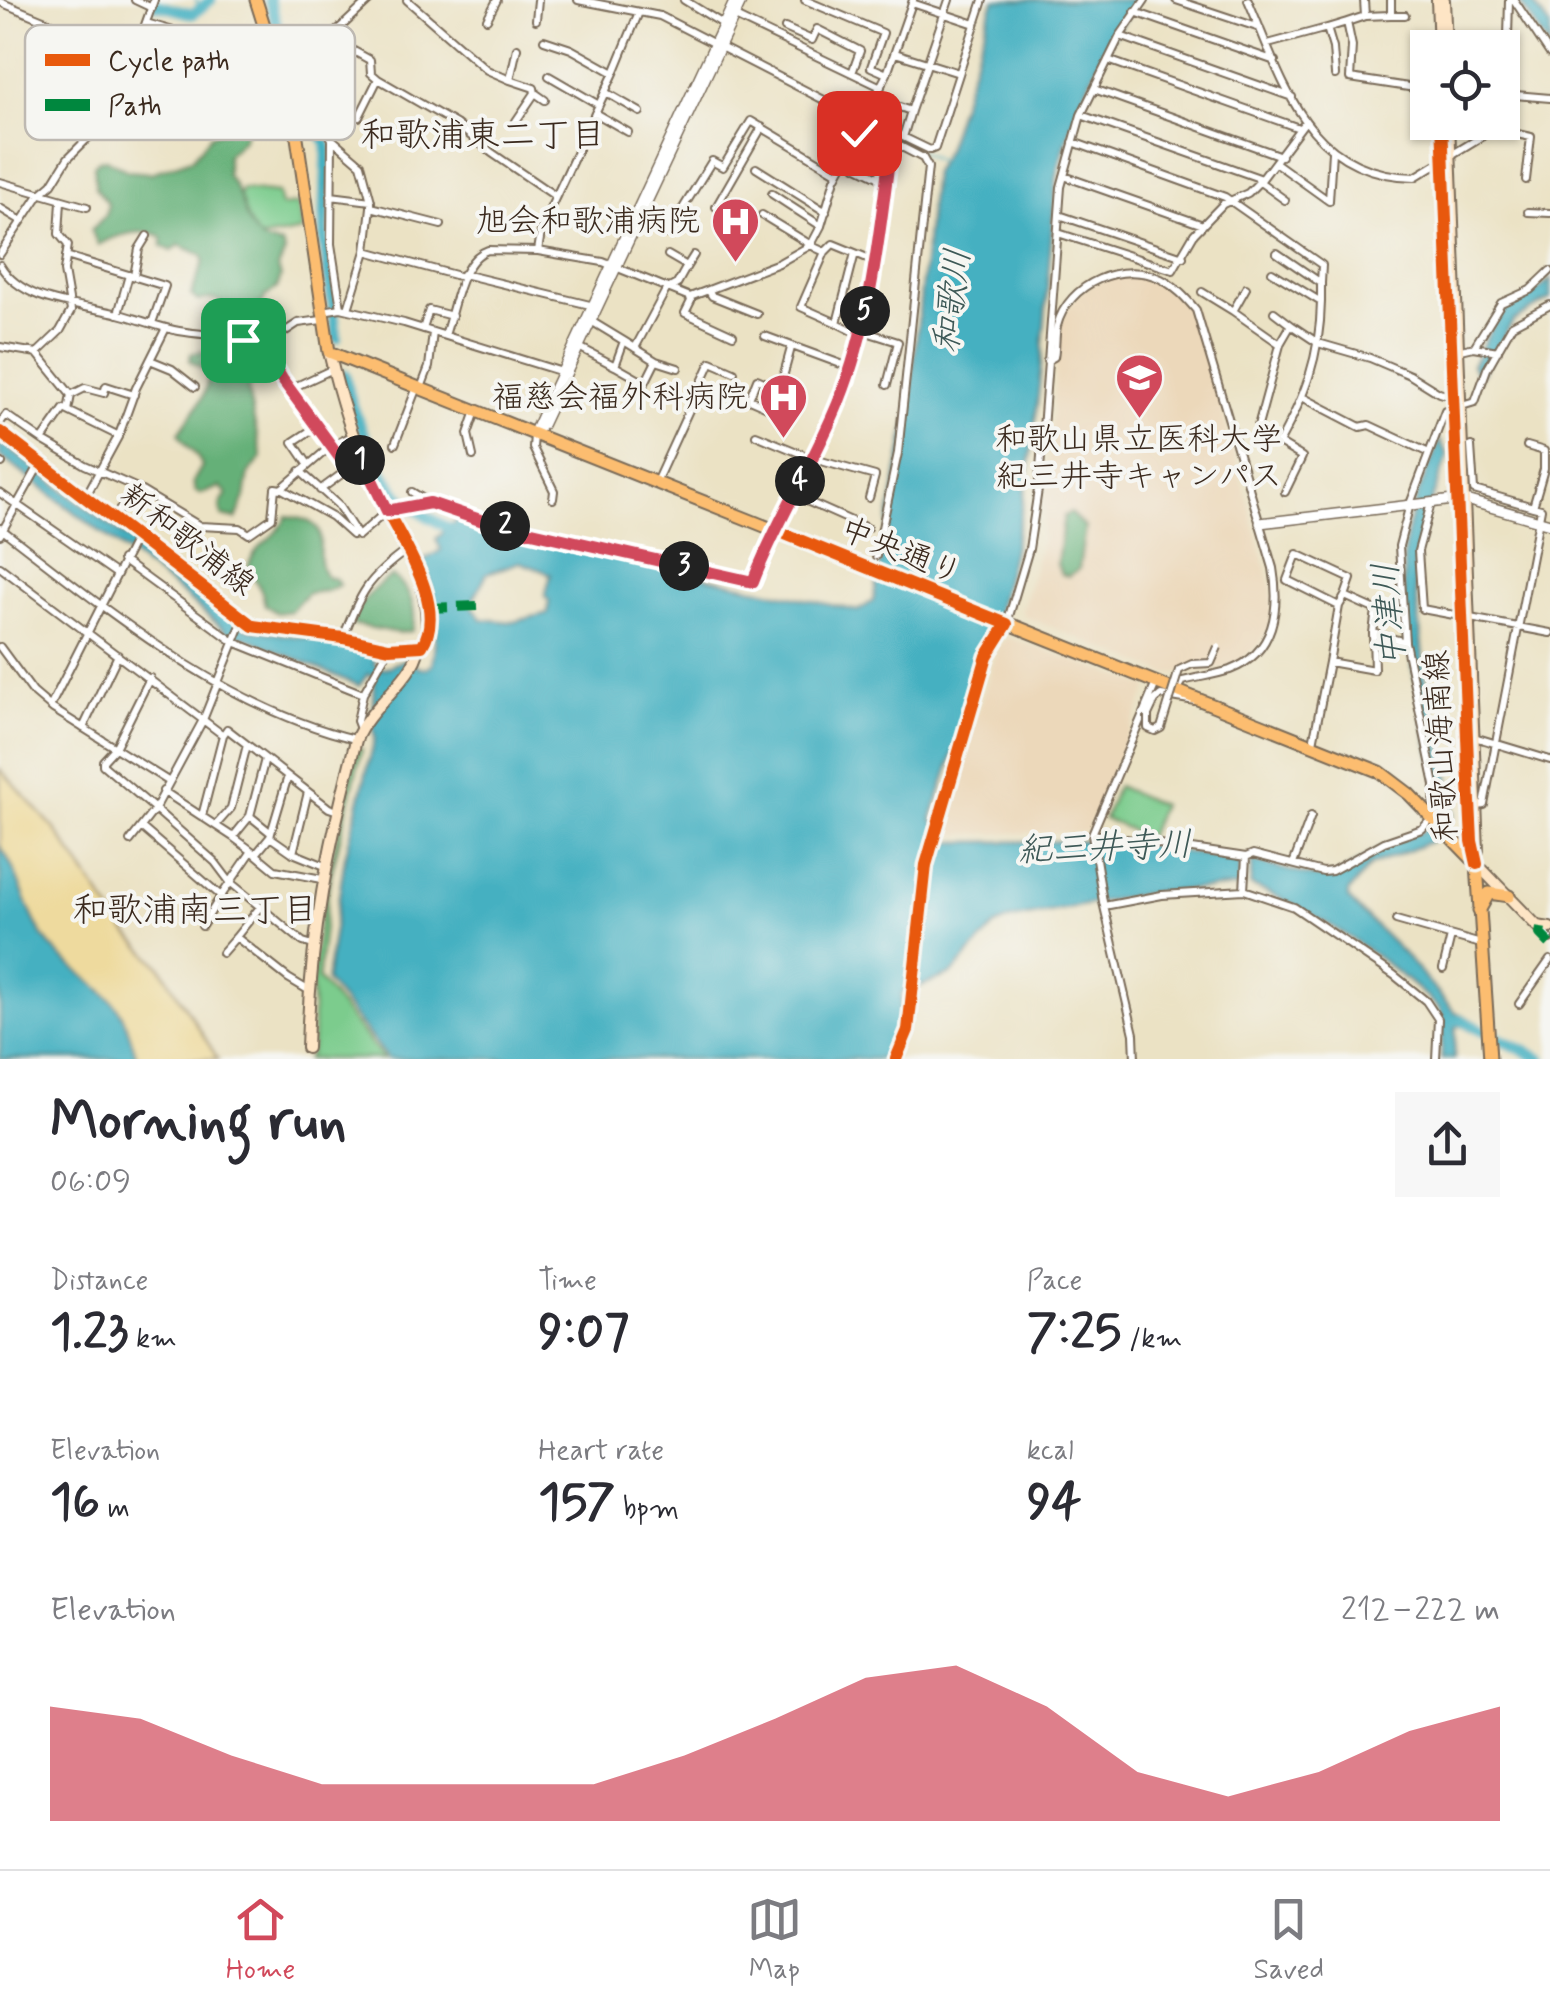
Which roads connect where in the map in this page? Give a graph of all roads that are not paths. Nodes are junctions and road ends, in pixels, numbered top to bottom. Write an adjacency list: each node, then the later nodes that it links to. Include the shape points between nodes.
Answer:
1 (135, 0): 23 (street)
2 (256, 0): 39 (highway)
3 (370, 0): 40 (street)
4 (407, 0): 64 (street, via 487,70)
5 (497, 0): 31 (street)
6 (538, 0): 32 (street)
7 (578, 0): 24 (street)
8 (684, 0): 35 (street)
9 (734, 0): 35 (street)
10 (742, 0): 30 (street)
11 (804, 0): 60 (street, via 882,33 871,67)
12 (949, 0): 26 (street)
13 (983, 0): 36 (street)
14 (1145, 0): 25 (street)
15 (1176, 0): 42 (street)
16 (1248, 0): 42 (street)
17 (1364, 0): 27 (street)
18 (1391, 0): 28 (street)
19 (1441, 0): 44 (main road)
20 (1512, 0): 45 (street); 53 (street)
21 (0, 2): 37 (street)
22 (912, 2): 26 (street); 52 (street)
23 (153, 4): 34 (street)
24 (639, 12): 49 (street); 57 (street)
25 (1135, 12): 46 (street); 55 (street)
26 (944, 14): 36 (street); 56 (street)
27 (1365, 16): 28 (street); 33 (street)
28 (1391, 16): 29 (street)
29 (1405, 16)
30 (734, 17): 49 (street); 58 (street)
31 (488, 19)
32 (536, 20)
33 (1346, 22): 43 (street); 65 (street, via 1350,78)
34 (146, 23): 38 (street)
35 (723, 24): 49 (street)
36 (975, 24): 59 (street)
37 (57, 25)
38 (153, 25)
39 (265, 25)
40 (342, 25)
41 (786, 28): 58 (street, via 812,40 817,30 860,51)
42 (1260, 28): 48 (street)
43 (1327, 28): 48 (street); 62 (street)
44 (1442, 30)
45 (1509, 30)
46 (1120, 36): 54 (street); 71 (street)
47 (544, 40): 57 (street)
48 (1268, 44): 55 (street)
49 (717, 45): 81 (street); 123 (street); 143 (street)
50 (517, 48): 64 (street)
51 (355, 52): 63 (street, via 370,60)
52 (895, 53): 56 (street); 60 (street)
53 (1550, 54)
54 (1108, 60): 67 (street); 82 (street)
55 (1275, 61): 71 (street)
56 (927, 62): 59 (street); 76 (street)
57 (614, 73): 68 (street)
58 (852, 73): 66 (street)
59 (959, 73): 76 (street, via 934,148 903,137)
60 (887, 74): 66 (street)
61 (548, 76): 75 (street)
62 (1335, 76)
63 (378, 79): 79 (street); 108 (street, via 456,124)
64 (510, 80): 69 (street)
65 (1410, 87)
66 (881, 88): 73 (street)
67 (1094, 89): 78 (street); 96 (street)
68 (605, 92): 75 (street); 77 (street)
69 (535, 94): 74 (street); 80 (street)
70 (1520, 95): 72 (street)
71 (1292, 96): 82 (street)
72 (1550, 98)
73 (876, 99): 76 (street); 81 (street)
74 (546, 100)
75 (597, 109): 84 (street); 108 (street)
76 (910, 111)
77 (640, 112)
78 (1082, 115): 93 (street); 101 (street)
79 (359, 118)
80 (516, 121)
81 (863, 124): 92 (street); 99 (street)
82 (1302, 126): 94 (street); 96 (street)
83 (762, 127): 99 (street); 114 (street); 123 (street, via 752,121 723,167 712,161 667,234)
84 (628, 132)
85 (1520, 134): 102 (street, via 1531,137)
86 (86, 140): 106 (street)
87 (297, 140): 159 (highway)
88 (332, 140): 107 (street)
89 (333, 140): 113 (street, via 362,164)
90 (1447, 140): 95 (main road, 和歌山海南線)
91 (1473, 140): 95 (street)
92 (888, 142): 103 (street); 262 (street, via 928,167 898,453)
93 (1072, 142): 100 (street); 109 (street)
94 (1332, 151): 95 (street, via 1404,176); 112 (street)
95 (1447, 157): 185 (main road, 和歌山海南線)
96 (1278, 159): 101 (street); 112 (street)
97 (856, 166): 103 (street)
98 (756, 168): 118 (street)
99 (838, 173): 118 (street)
100 (1064, 176): 122 (street); 126 (street)
101 (1261, 180): 109 (street); 110 (street)
102 (1526, 180)
103 (886, 181): 141 (street)
104 (0, 182): 106 (street)
105 (772, 194): 127 (street)
106 (38, 195): 111 (street); 124 (street)
107 (331, 196): 113 (street); 159 (street)
108 (555, 196): 132 (street)
109 (1230, 200): 126 (street); 149 (street, via 1322,265)
110 (1285, 200)
111 (61, 201): 115 (street); 139 (street)
112 (1329, 201): 117 (street)
113 (371, 204): 125 (street); 131 (street)
114 (716, 206)
115 (87, 207)
116 (0, 208): 124 (street)
117 (1328, 211)
118 (826, 212): 127 (street)
119 (1528, 212): 120 (street)
120 (1550, 214)
121 (762, 215): 130 (street)
122 (1059, 215): 128 (street); 140 (street)
123 (639, 218): 143 (street)
124 (20, 220): 136 (street)
125 (441, 225)
126 (1203, 225): 140 (street)
127 (821, 226): 130 (street)
128 (1058, 233): 140 (street, via 1164,270 1173,270); 191 (street)
129 (147, 236): 147 (street)
130 (811, 244): 133 (street); 152 (street)
131 (366, 251): 148 (street); 159 (street)
132 (538, 251): 143 (street); 148 (street, via 480,252)
133 (825, 252): 134 (street, via 833,244); 167 (street, via 801,307)
134 (855, 253): 141 (street); 167 (street)
135 (1277, 253): 149 (street)
136 (0, 254)
137 (668, 255): 144 (street)
138 (694, 255): 144 (street)
139 (66, 256): 147 (street); 156 (street)
140 (1182, 257)
141 (877, 262): 172 (street)
142 (0, 265): 156 (street, via 37,295)
143 (613, 266): 151 (street); 158 (street); 165 (street)
144 (687, 266): 151 (street)
145 (1550, 271): 182 (street, via 1501,303)
146 (1272, 272): 155 (street)
147 (131, 275): 162 (street); 166 (street, via 165,286)
148 (463, 275): 158 (street); 164 (street)
149 (1322, 283): 155 (street)
150 (1246, 288): 160 (street)
151 (666, 290): 154 (street); 183 (street)
152 (710, 291): 154 (street); 163 (street)
153 (1202, 292): 160 (street)
154 (690, 297): 173 (street, via 685,313)
155 (1321, 302): 177 (street)
156 (70, 303): 162 (street); 188 (street, via 68,320)
157 (1550, 304): 186 (street, via 1512,325)
158 (590, 305): 196 (street)
159 (333, 311): 170 (street); 179 (street); 187 (highway)
160 (1233, 311): 178 (street)
161 (1274, 312): 168 (street)
162 (118, 314): 166 (street)
163 (757, 314)
164 (452, 316): 170 (street, via 429,310); 174 (street)
165 (591, 321): 176 (street); 181 (street)
166 (152, 323): 169 (street)
167 (837, 324): 172 (street)
168 (1292, 325): 177 (street); 178 (street)
169 (166, 328): 179 (street); 189 (street)
170 (423, 328): 171 (street)
171 (433, 332): 174 (street); 200 (street)
172 (860, 332): 193 (street); 198 (street, via 898,342)
173 (733, 335)
174 (446, 336): 196 (street)
175 (765, 336): 184 (street)
176 (624, 341): 183 (street); 192 (street)
177 (1318, 342): 205 (street); 206 (street, via 1410,375)
178 (1280, 344): 218 (street, via 1258,426)
179 (263, 346): 201 (street)
180 (0, 347): 188 (street)
181 (578, 347): 192 (street); 213 (street)
182 (1477, 347): 185 (street); 186 (street)
183 (634, 348): 190 (street)
184 (791, 348): 193 (street); 202 (street)
185 (1455, 351): 206 (main road, 和歌山海南線)
186 (1497, 351): 206 (street, via 1475,402)
187 (329, 352): 195 (main road); 200 (highway, 中央通り)
188 (37, 353): 203 (street)
189 (150, 360): 199 (street); 204 (street)
190 (656, 360): 192 (street, via 645,383); 194 (street)
191 (1047, 361): 254 (street, via 1054,357 1066,306 1084,286 1139,273 1179,290 1196,310); 271 (street, via 1030,550)
192 (615, 366)
193 (849, 367): 225 (street)
194 (678, 368)
195 (333, 369): 201 (street); 216 (main road)
196 (559, 371): 213 (street)
197 (734, 372): 232 (street, via 711,362)
198 (887, 385)
199 (194, 386)
200 (419, 387): 207 (highway, 中央通り); 219 (street)
201 (290, 389): 211 (street)
202 (780, 389): 202 (street, via 774,410 749,399 757,380)
203 (70, 395): 204 (street, via 85,388 104,393 106,386); 208 (street)
204 (134, 395): 214 (street)
205 (1304, 398): 218 (street); 223 (street)
206 (1458, 402): 223 (street, via 1445,412); 243 (main road, 和歌山海南線)
207 (476, 410): 213 (highway, 中央通り); 224 (street, via 468,434)
208 (68, 411): 214 (street); 217 (street)
209 (3, 412): 210 (street); 217 (street)
210 (0, 423)
211 (316, 427): 220 (street); 227 (street, via 293,442)
212 (0, 432): 228 (main road, 新和歌浦線)
213 (534, 433): 232 (highway, 中央通り); 242 (street)
214 (118, 435): 231 (street)
215 (756, 435): 225 (street)
216 (352, 436): 220 (street); 226 (main road)
217 (42, 440): 231 (street)
218 (1279, 443): 237 (street, via 1302,456)
219 (395, 444)
220 (332, 446): 227 (street); 229 (street)
221 (1471, 446): 250 (street, via 1474,490)
222 (1526, 446): 250 (street, via 1544,451)
223 (1429, 454): 245 (street)
224 (473, 456)
225 (814, 458): 239 (street); 241 (street, via 874,476)
226 (362, 459): 229 (street); 249 (main road)
227 (308, 464): 230 (street)
228 (39, 465): 240 (main road, 新和歌浦線); 247 (street)
229 (349, 466): 235 (street)
230 (300, 472): 234 (street); 235 (street)
231 (100, 473): 233 (street); 240 (street)
232 (656, 482): 257 (highway, 中央通り)
233 (135, 487): 234 (street, via 200,526 249,534 272,518 275,488); 252 (street)
234 (281, 489): 253 (street)
235 (320, 490): 248 (street)
236 (412, 492): 246 (street)
237 (1284, 492)
238 (0, 493): 247 (street)
239 (793, 495): 256 (street); 257 (street)
240 (86, 496): 252 (main road, 新和歌浦線)
241 (869, 498)
242 (553, 499)
243 (1462, 499): 244 (street); 250 (street); 269 (main road, 和歌山海南線)
244 (1434, 500): 245 (street); 269 (street, via 1418,551 1421,607)
245 (1413, 503): 254 (street); 278 (street, via 1399,546)
246 (428, 504): 249 (street); 257 (street, via 753,582)
247 (16, 506): 258 (street); 265 (street)
248 (340, 509): 253 (street); 259 (street)
249 (392, 510): 259 (street); 261 (main road)
250 (1537, 512): 251 (street); 255 (street); 272 (street)
251 (1550, 512)
252 (114, 518): 260 (main road, 新和歌浦線)
253 (332, 518): 259 (street)
254 (1260, 524): 288 (street, via 1278,598 1270,632 1238,666 1186,680)
255 (1550, 524)
256 (867, 528)
257 (775, 530): 271 (highway, 中央通り)
258 (1, 531): 267 (street)
259 (355, 533)
260 (134, 538): 263 (street); 270 (main road, 新和歌浦線)
261 (408, 550): 276 (street, via 381,568 359,596); 282 (main road, via 427,596 426,639)
262 (876, 556)
263 (124, 557): 265 (street); 277 (street)
264 (0, 567): 273 (street)
265 (115, 573): 267 (street)
266 (1344, 596): 268 (street); 268 (street, via 1351,579 1297,554 1287,580); 274 (street, via 1376,610)
267 (101, 603): 273 (street); 287 (street)
268 (1339, 606): 284 (street)
269 (1466, 617): 272 (street); 296 (main road, 和歌山海南線)
270 (242, 622): 276 (main road, 新和歌浦線); 277 (street)
271 (1003, 623): 286 (highway, 中央通り); 349 (street, via 926,864 912,1001)
272 (1518, 628): 275 (street); 297 (street)
273 (86, 632): 283 (street); 291 (street)
274 (1372, 633): 278 (street); 284 (street, via 1374,670)
275 (1550, 633)
276 (344, 638): 281 (main road, 新和歌浦線)
277 (235, 641): 287 (street); 289 (street)
278 (1406, 642): 313 (street, via 1435,785)
279 (1218, 646): 290 (street, bridge, via 1212,663 1180,670 1161,728 1148,728 1148,714 1161,696 1190,702)
280 (0, 647): 291 (street)
281 (389, 648): 282 (main road, 新和歌浦線); 289 (street)
282 (419, 648): 294 (main road)
283 (118, 655): 285 (street); 293 (street)
284 (1329, 662): 298 (street)
285 (150, 678): 292 (street); 300 (street)
286 (1156, 683): 288 (highway, 中央通り); 319 (street)
287 (216, 684): 292 (street); 294 (street, via 326,732)
288 (1177, 690): 290 (highway, 中央通り)
289 (362, 694): 294 (street)
290 (1202, 700): 298 (highway, 中央通り)
291 (51, 705): 293 (street)
292 (202, 720): 295 (street); 304 (street)
293 (83, 728): 300 (street)
294 (358, 734): 309 (main road)
295 (223, 735): 299 (street, via 226,729); 310 (street)
296 (1471, 737): 297 (street); 307 (main road, 和歌山海南線); 314 (main road, 和歌山海南線)
297 (1496, 742): 302 (street); 307 (street, via 1484,805)
298 (1313, 744): 313 (highway, 中央通り, via 1380,772)
299 (247, 745): 301 (street); 315 (street, via 231,808)
300 (115, 748): 304 (street); 308 (street, via 102,765)
301 (266, 759): 303 (street); 311 (street)
302 (1550, 760)
303 (288, 776): 306 (street); 318 (street)
304 (168, 781): 305 (street)
305 (163, 791): 308 (street); 310 (street)
306 (308, 792): 309 (street); 323 (street)
307 (1478, 806): 326 (main road, 和歌山海南線)
308 (154, 809): 316 (street); 329 (street)
309 (338, 811): 327 (main road)
310 (202, 816): 315 (street)
311 (250, 816): 318 (street); 320 (street)
312 (1311, 816): 325 (street)
313 (1431, 818): 317 (highway, 中央通り); 325 (street, via 1332,871)
314 (1471, 820): 317 (main road, via 1466,834); 326 (main road, 和歌山海南線)
315 (216, 825): 320 (street)
316 (141, 828): 321 (street); 331 (street)
317 (1445, 832): 326 (highway, 中央通り)
318 (271, 835): 322 (street); 323 (street)
319 (1092, 836): 324 (street); 333 (street)
320 (233, 837): 322 (street)
321 (130, 841)
322 (254, 853): 328 (street, via 275,870); 329 (street)
323 (293, 853): 327 (street)
324 (1246, 859): 325 (street, via 1253,854); 330 (street)
325 (1292, 864)
326 (1477, 864): 332 (main road); 335 (highway)
327 (325, 866): 328 (main road)
328 (322, 879): 342 (main road)
329 (230, 882): 331 (street); 334 (street)
330 (1244, 888): 333 (street); 351 (street, via 1310,915 1426,1002 1438,1019)
331 (221, 896): 337 (street)
332 (1509, 896): 335 (highway, via 1489,894); 338 (main road)
333 (1103, 904): 350 (street)
334 (260, 907): 339 (street); 342 (street)
335 (1479, 911): 341 (highway)
336 (1396, 920): 340 (street)
337 (202, 926)
338 (1548, 932)
339 (236, 936): 343 (street); 346 (street)
340 (1451, 936): 341 (street); 345 (street)
341 (1481, 944): 352 (highway)
342 (312, 945): 346 (main road)
343 (222, 953)
344 (1550, 960): 347 (street)
345 (1443, 969)
346 (308, 990): 348 (main road)
347 (1519, 1004)
348 (308, 1048)
349 (896, 1059)
350 (1135, 1059)
351 (1436, 1059)
352 (1490, 1059)

